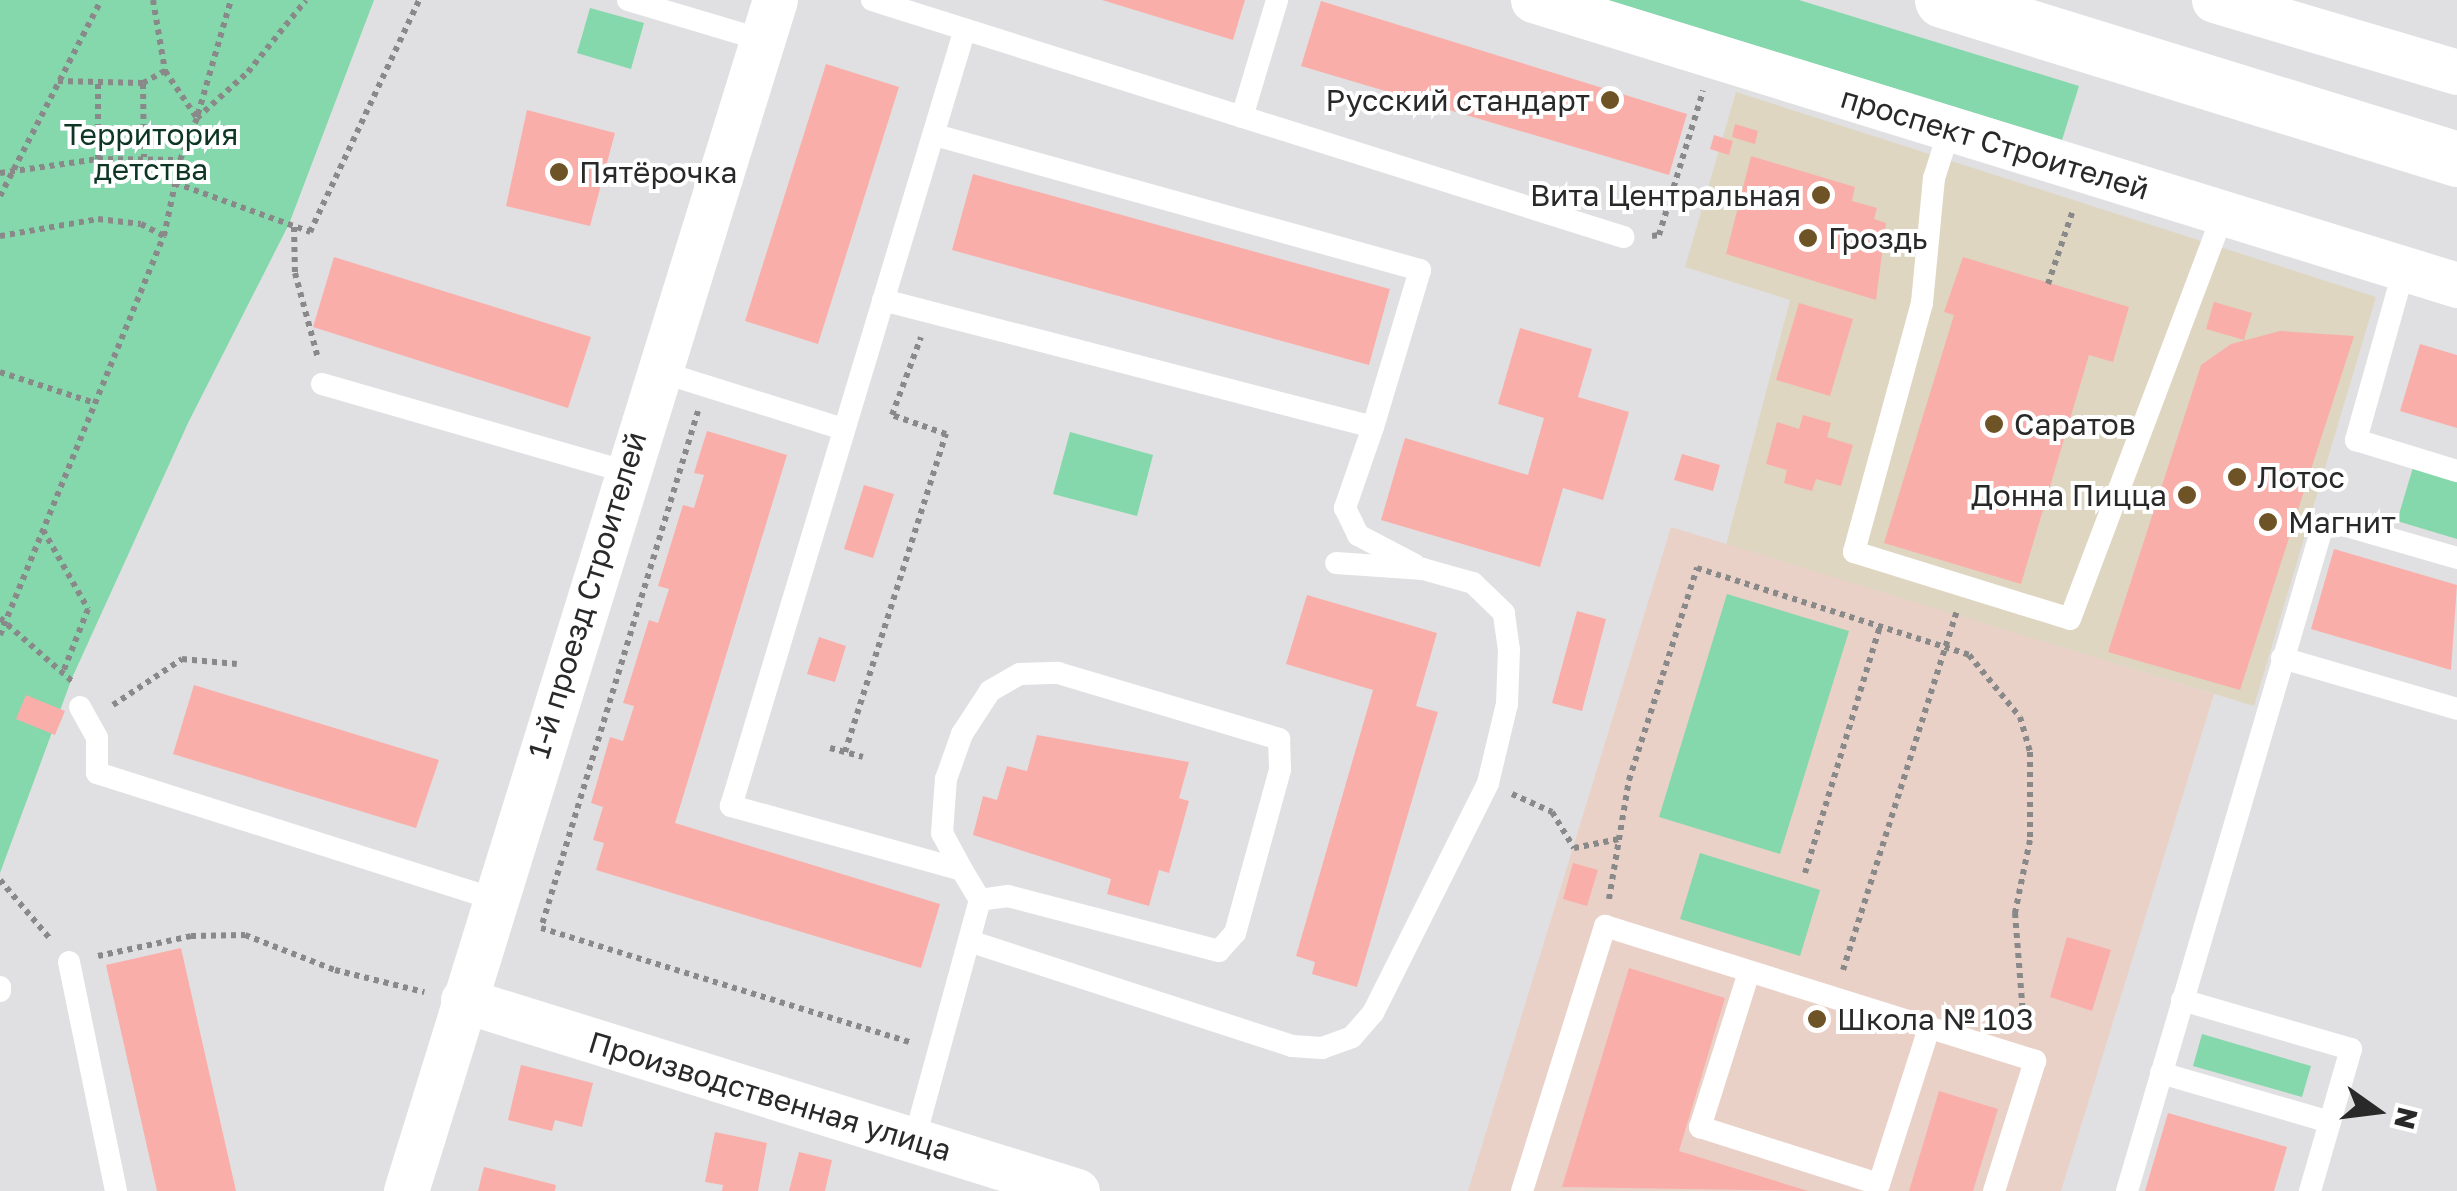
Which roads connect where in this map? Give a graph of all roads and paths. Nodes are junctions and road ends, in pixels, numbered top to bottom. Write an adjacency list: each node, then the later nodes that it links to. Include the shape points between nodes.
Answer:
1 (101, 0): 16 (path)
2 (153, 0): 14 (path)
3 (231, 0): 21 (path)
4 (306, 0): 21 (path, via 248,72)
5 (419, 0): 34 (path, via 310,232)
6 (628, 0): 12 (lane)
7 (872, 0): 13 (lane)
8 (1277, 0): 20 (lane)
9 (1533, 0): 22 (street, проспект Строителей)
10 (1942, 0): 25 (main road)
11 (2214, 0): 15 (street)
12 (768, 20): 44 (street, 1-й проезд Строителей)
13 (965, 29): 20 (lane); 23 (lane)
14 (166, 70): 17 (path); 21 (path)
15 (2457, 72)
16 (58, 81): 18 (path); 28 (path)
17 (143, 83): 18 (path); 24 (path)
18 (98, 84): 26 (path)
19 (1704, 90): 37 (path, via 1658,235)
20 (1242, 116): 37 (lane)
21 (197, 118): 27 (path)
22 (1950, 128): 33 (street, проспект Строителей); 57 (lane, via 1934,178 1922,303 1854,552)
23 (935, 136): 41 (lane); 49 (lane, via 1420,270)
24 (144, 157): 26 (path); 27 (path)
25 (2457, 159)
26 (98, 160): 28 (path)
27 (180, 160): 30 (path)
28 (12, 171): 29 (path); 31 (path)
29 (0, 173)
30 (176, 182): 34 (path); 36 (path)
31 (0, 196)
32 (2074, 208): 39 (path)
33 (2223, 214): 38 (street, проспект Строителей); 57 (lane, via 2070,619)
34 (294, 227): 43 (path, via 295,274)
35 (0, 236): 36 (path, via 98,219 141,224)
36 (164, 236): 48 (path)
37 (1624, 237)
38 (2404, 269): 40 (street, проспект Строителей); 51 (lane, via 2356,440)
39 (2048, 284)
40 (2457, 285)
41 (883, 300): 42 (lane); 50 (lane)
42 (930, 314): 49 (lane); 68 (path, via 892,414 946,434)
43 (312, 328)
44 (658, 371): 47 (lane); 52 (street, 1-й проезд Строителей)
45 (0, 372): 48 (path)
46 (322, 384): 52 (lane)
47 (706, 386): 50 (lane); 85 (path, via 540,928)
48 (95, 404): 53 (path)
49 (1373, 426): 56 (lane, via 1345,508 1358,535)
50 (844, 429): 72 (lane, via 730,806)
51 (2457, 471)
52 (626, 472): 75 (street, 1-й проезд Строителей)
53 (43, 530): 60 (path); 60 (path, via 88,608 63,672)
54 (2457, 558): 62 (lane, via 2343,525 2322,528)
55 (1336, 563): 56 (lane)
56 (1423, 569): 70 (lane, via 1473,584 1504,613 1507,704)
57 (1965, 586): 61 (path)
58 (0, 618): 60 (path)
59 (1880, 626): 61 (path); 71 (path, via 1697,568 1629,780); 73 (path)
60 (2, 631)
61 (1946, 648): 81 (path); 86 (path, via 1969,655 1987,674 2020,716 2030,752 2030,840 2015,913)
62 (2282, 658): 65 (lane); 82 (lane)
63 (237, 664): 64 (path, via 182,658)
64 (124, 695)
65 (2456, 705)
66 (80, 707): 75 (lane, via 96,738 98,773)
67 (830, 748): 68 (path)
68 (845, 752): 69 (path)
69 (863, 757)
70 (1488, 783): 71 (path, via 1552,812 1574,848); 78 (lane, via 1373,1013 1352,1037 1322,1048 1292,1046)
71 (1619, 839): 77 (path)
72 (962, 870): 76 (lane); 76 (lane, via 942,833 946,779 962,734 990,691 1020,674 1058,673 1279,739 1280,770 1230,945 1203,949 1008,896)
73 (1805, 872)
74 (0, 880): 79 (path)
75 (492, 898): 83 (street, 1-й проезд Строителей)
76 (980, 900): 78 (lane)
77 (1605, 926): 80 (lane); 93 (lane)
78 (969, 941): 85 (lane)
79 (69, 962): 83 (path, via 192,936 246,935 336,970 436,995); 90 (lane)
80 (1750, 972): 81 (lane); 84 (lane, via 1700,1127 1880,1184)
81 (1834, 998): 84 (lane)
82 (2182, 1000): 87 (lane); 88 (lane, via 2351,1049)
83 (460, 1013): 89 (street, Производственная улица); 91 (street, 1-й проезд Строителей)
84 (1930, 1028): 86 (lane)
85 (938, 1051): 89 (lane)
86 (2025, 1058): 94 (lane, via 2035,1062)
87 (2162, 1073): 88 (lane); 95 (lane)
88 (2330, 1122): 96 (lane)
89 (914, 1140): 92 (street, Производственная улица)
90 (116, 1191)
91 (406, 1191)
92 (1076, 1191)
93 (1522, 1191)
94 (1994, 1191)
95 (2127, 1191)
96 (2310, 1191)

